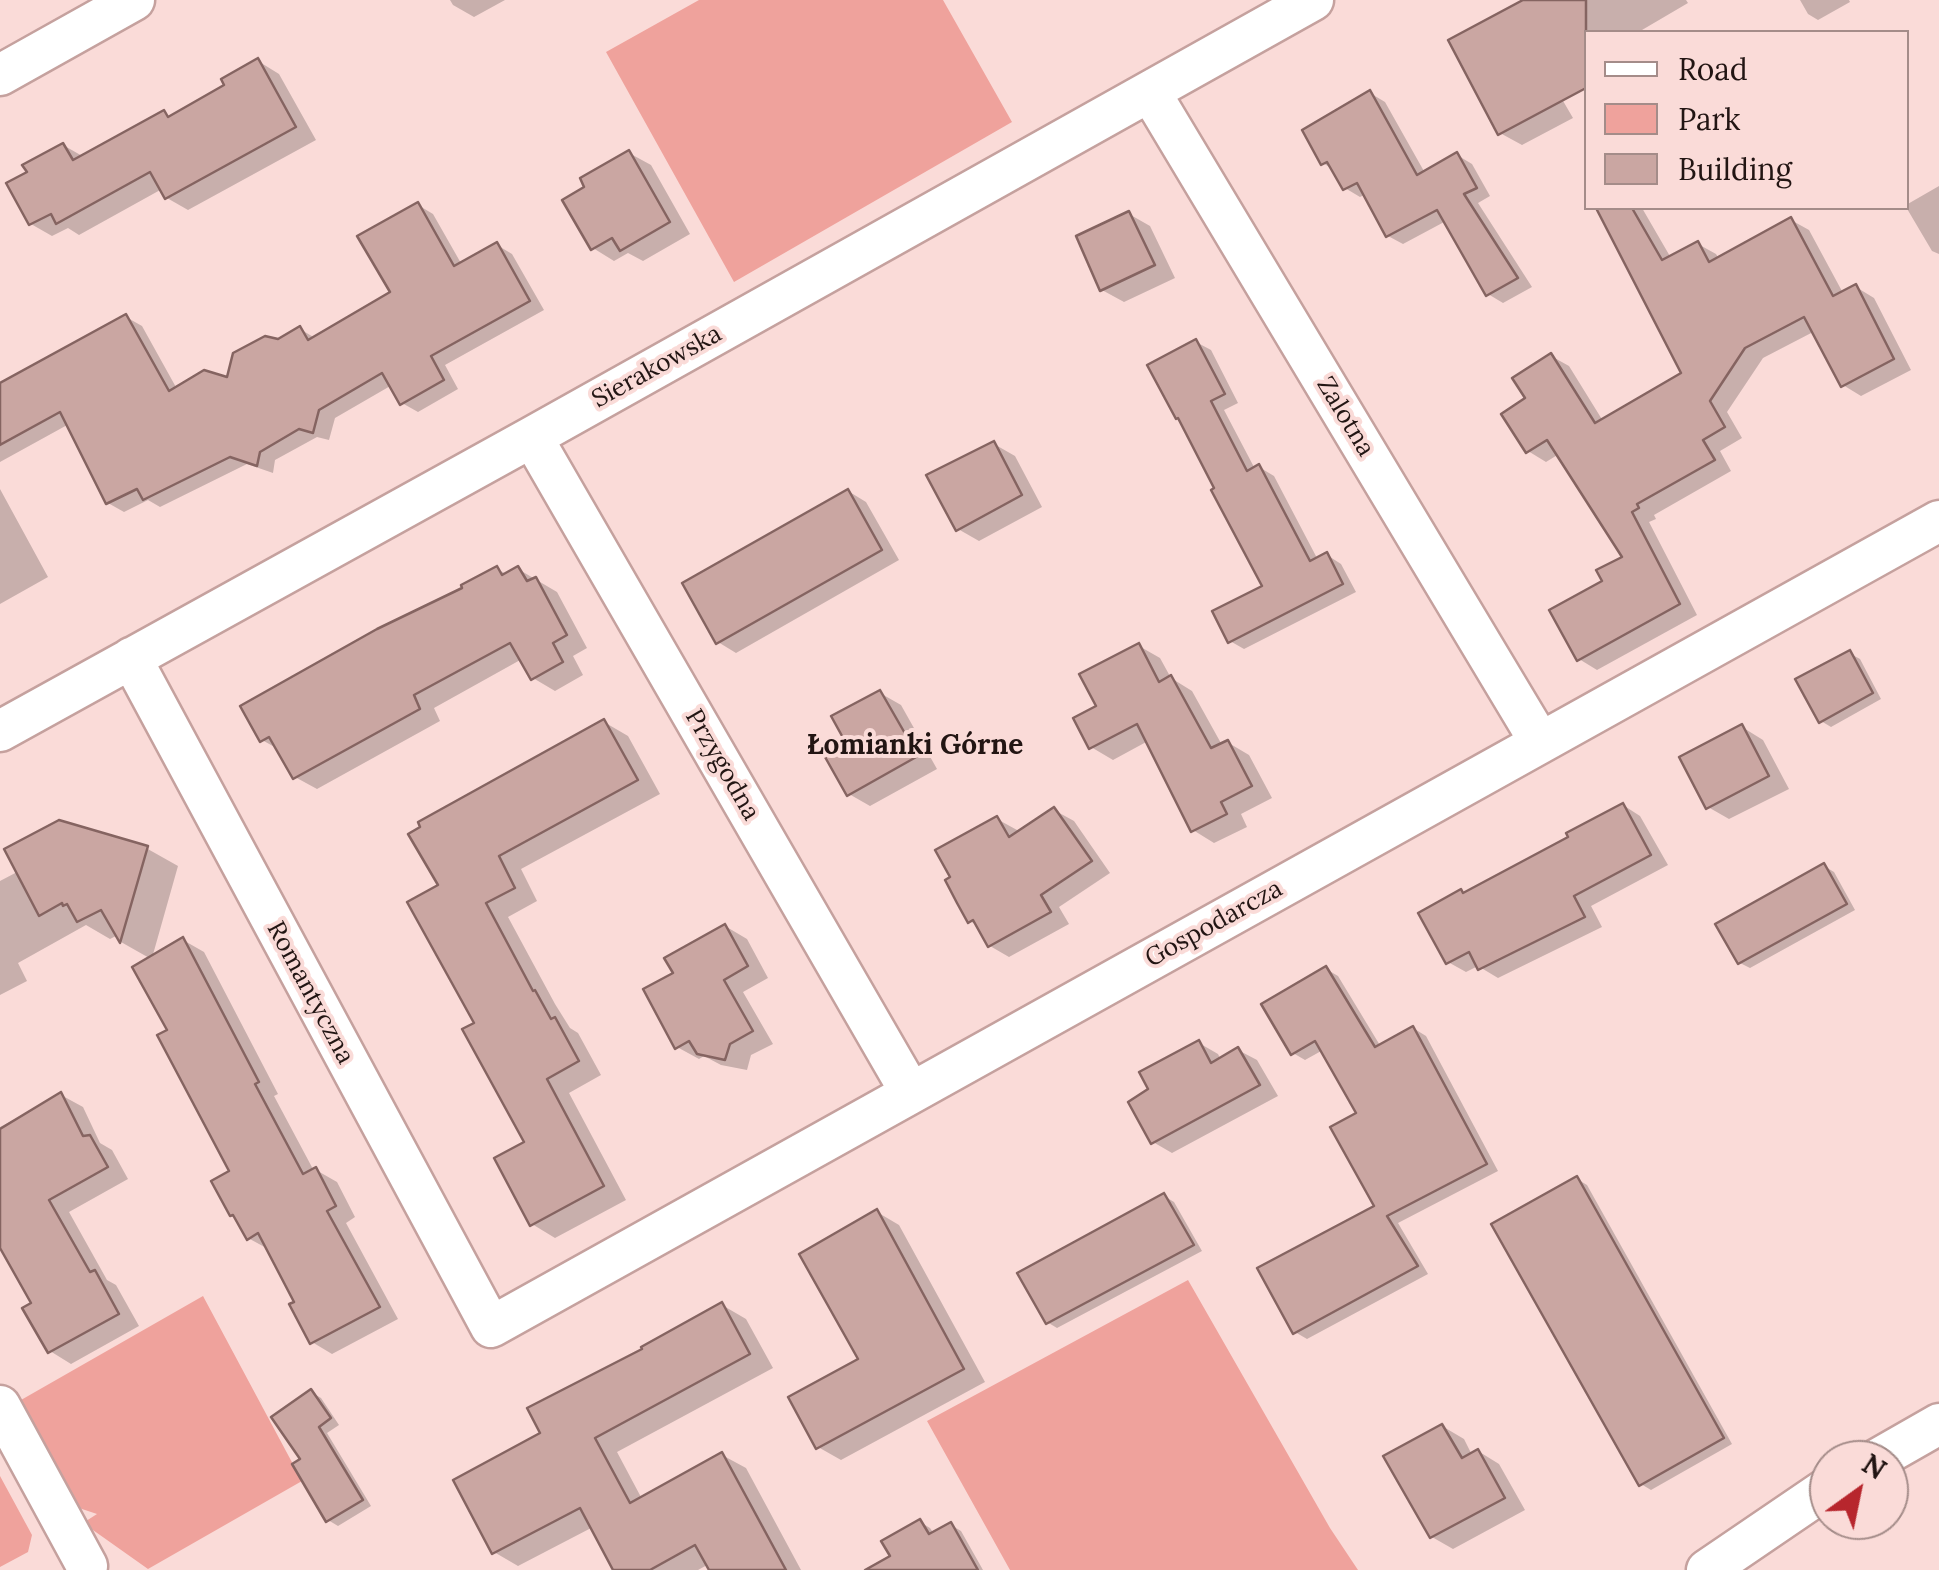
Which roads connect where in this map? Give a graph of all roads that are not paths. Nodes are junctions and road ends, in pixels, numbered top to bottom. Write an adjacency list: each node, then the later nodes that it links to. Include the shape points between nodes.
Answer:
1 (134, 0): 3 (street)
2 (1313, 0): 4 (street, Sierakowska)
3 (0, 75)
4 (1150, 92): 5 (street, Sierakowska); 9 (street, Zalotna)
5 (532, 437): 7 (street, Sierakowska); 10 (street, Przygodna)
6 (1939, 521): 9 (street, Gospodarcza)
7 (131, 658): 8 (street, Sierakowska); 11 (street, Romantyczna)
8 (0, 731)
9 (1540, 742): 10 (street, Gospodarcza)
10 (911, 1093): 11 (street, Gospodarcza)
11 (490, 1328)
12 (0, 1406): 16 (street)
13 (1939, 1424): 14 (street)
14 (1909, 1441)
15 (1809, 1500): 17 (street)
16 (87, 1566)
17 (1707, 1570)

